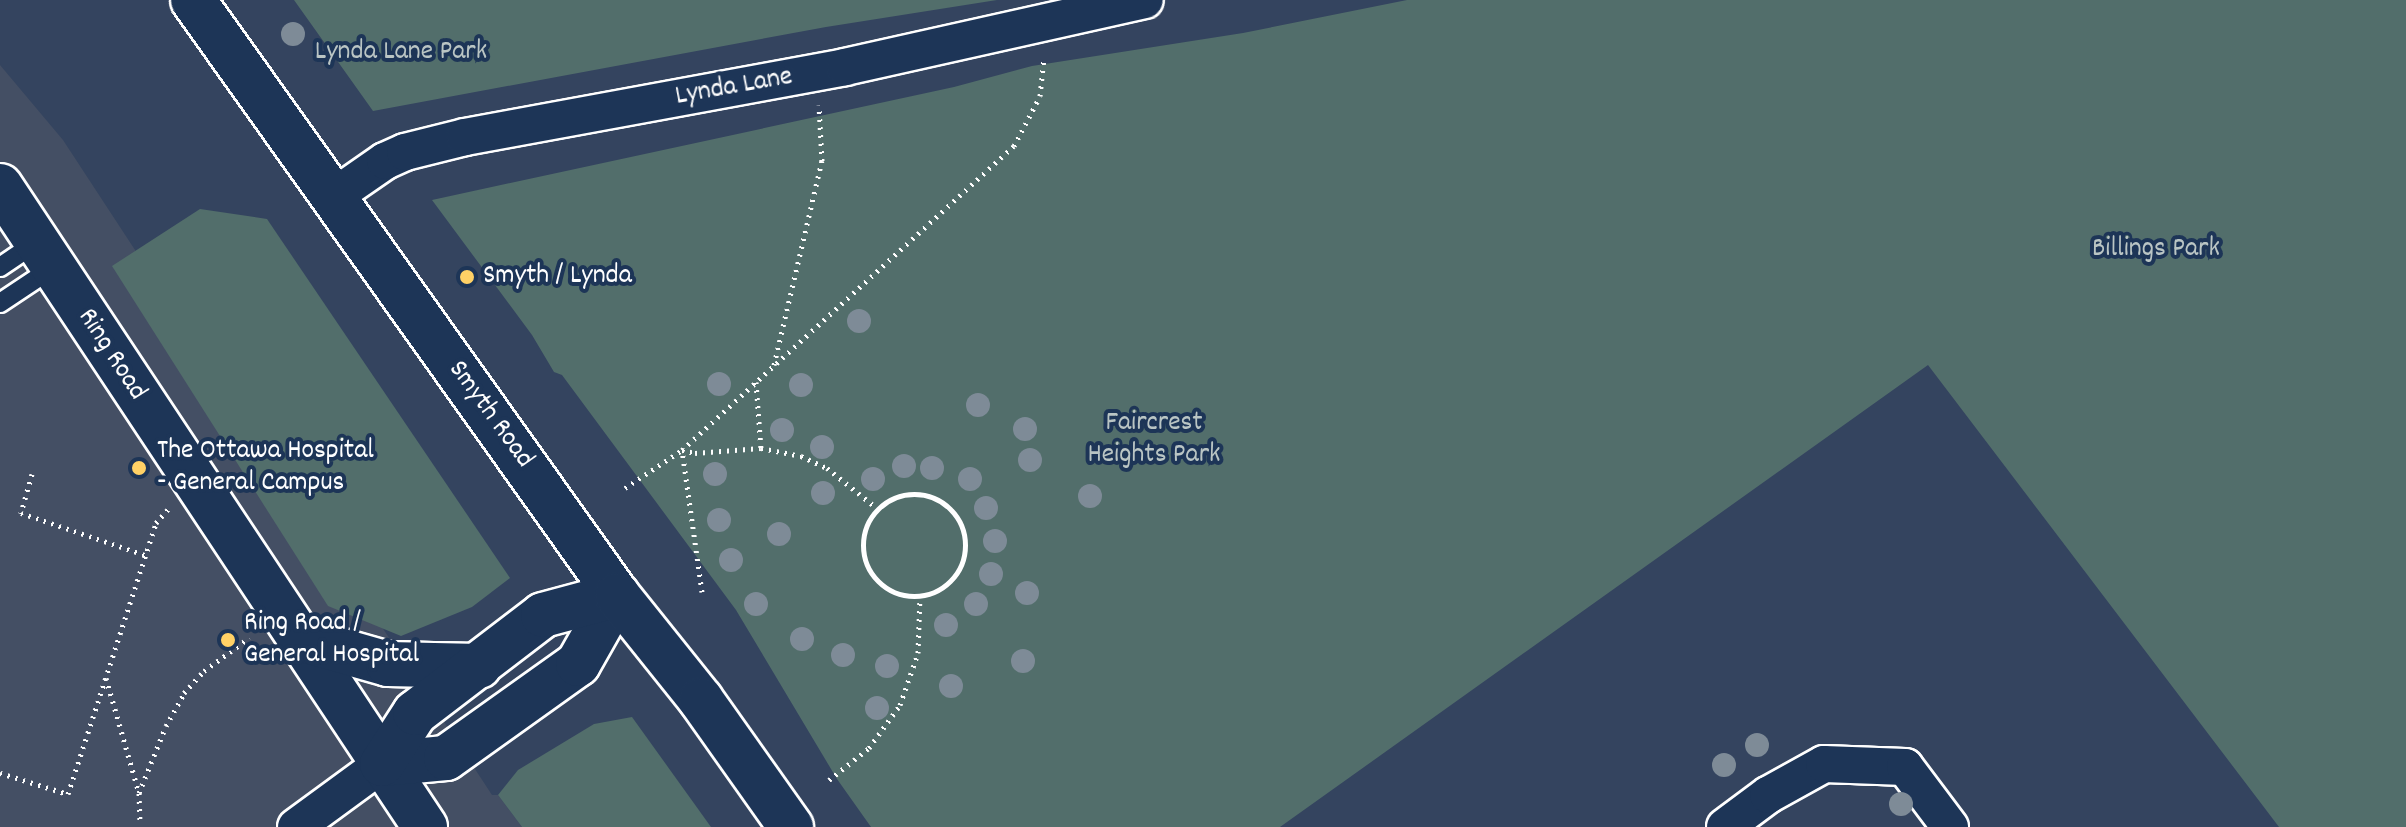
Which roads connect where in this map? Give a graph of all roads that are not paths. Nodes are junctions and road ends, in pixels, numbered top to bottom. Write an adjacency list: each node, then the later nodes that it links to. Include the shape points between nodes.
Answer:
1 (193, 0): 4 (street, Smyth Road)
2 (1145, 0): 4 (street, Lynda Lane, via 815,73 465,137 405,152)
3 (0, 186): 5 (street, Ring Road)
4 (333, 197): 8 (street, Smyth Road)
5 (45, 255): 6 (lane); 7 (lane); 9 (street, Ring Road)
6 (0, 267)
7 (0, 303)
8 (617, 595): 10 (street, via 543,615); 11 (street, via 578,664 446,758); 14 (street, Smyth Road, via 701,700)
9 (300, 639): 10 (street, via 388,664); 11 (street, Ring Road)
10 (479, 666): 11 (street, via 415,713)
11 (382, 764): 12 (street); 13 (street, Ring Road)
12 (296, 827)
13 (425, 827)
14 (791, 827)
15 (1725, 827): 16 (street, via 1824,764 1905,767)
16 (1950, 827)

